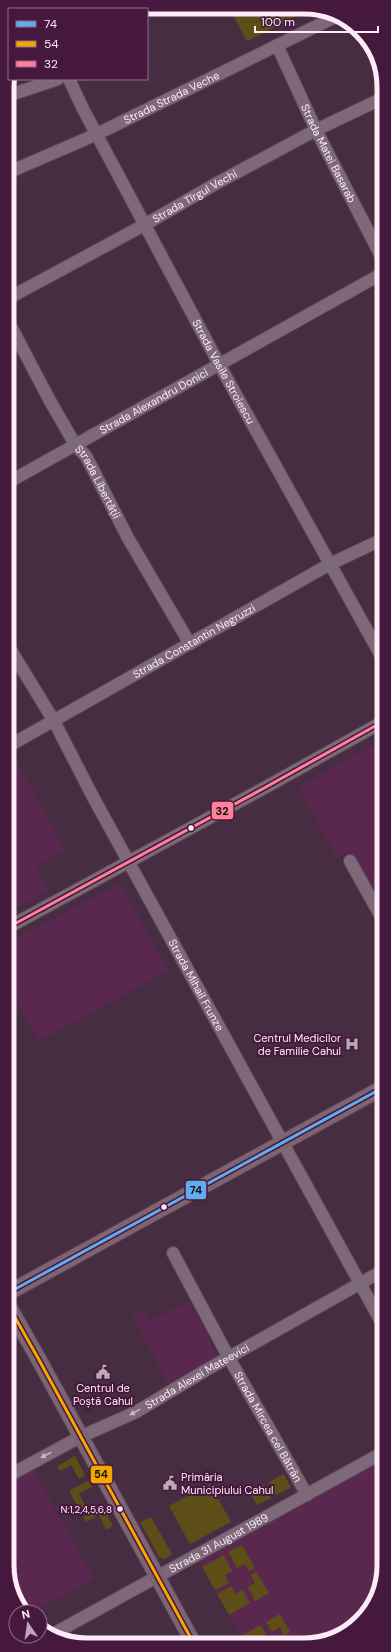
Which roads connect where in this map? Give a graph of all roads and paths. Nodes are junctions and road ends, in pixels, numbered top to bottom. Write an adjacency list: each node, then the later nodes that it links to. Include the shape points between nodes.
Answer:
1 (331, 19): 2 (street, Strada Strada Veche)
2 (277, 44): 7 (street, Strada Matei Basarab); 8 (street, Strada Strada Veche)
3 (55, 80): 5 (street)
4 (70, 80): 8 (street, Strada Vasile Stroiescu)
5 (14, 94)
6 (377, 101): 7 (street, Strada Tîrgul Vechi)
7 (316, 130): 10 (street, Strada Tîrgul Vechi); 11 (street, Strada Matei Basarab)
8 (97, 134): 9 (street, Strada Strada Veche); 10 (street, Strada Vasile Stroiescu)
9 (14, 170)
10 (146, 224): 13 (street, Strada Tîrgul Vechi); 15 (street, Strada Vasile Stroiescu)
11 (377, 248)
12 (377, 276): 15 (street, Strada Alexandru Donici)
13 (14, 295)
14 (14, 332): 16 (street, Strada Libertății)
15 (219, 364): 16 (street, Strada Alexandru Donici); 19 (street, Strada Vasile Stroiescu)
16 (76, 446): 17 (street, Strada Alexandru Donici); 20 (street, Strada Libertății, via 90,462 128,538)
17 (14, 479)
18 (377, 542): 19 (street, Strada Constantin Negruzzi)
19 (330, 564): 20 (street, Strada Constantin Negruzzi); 21 (street, Strada Vasile Stroiescu)
20 (190, 644): 23 (street, Strada Constantin Negruzzi)
21 (377, 648)
22 (14, 655): 23 (street, Strada Mihail Frunze)
23 (54, 721): 25 (street, Strada Constantin Negruzzi); 26 (street, Strada Mihail Frunze)
24 (377, 725): 26 (street)
25 (14, 743)
26 (129, 861): 29 (street); 31 (street, Strada Mihail Frunze)
27 (350, 861): 28 (street)
28 (377, 909)
29 (14, 925)
30 (377, 1091): 31 (main road)
31 (283, 1144): 34 (street, Strada Mihail Frunze); 35 (main road)
32 (173, 1253): 38 (street, Strada Mircea cel Bătrân)
33 (377, 1274): 34 (street, Strada Alexei Mateevici)
34 (360, 1284): 36 (street, Strada Mihail Frunze); 38 (street, Strada Alexei Mateevici)
35 (14, 1290)
36 (377, 1314)
37 (14, 1316): 39 (main road)
38 (229, 1358): 39 (street, Strada Alexei Mateevici, one-way to 39, via 136,1412); 42 (street, Strada Mircea cel Bătrân)
39 (80, 1437): 41 (street, Strada Alexei Mateevici, one-way to 41); 43 (main road)
40 (377, 1456): 42 (street, Strada 31 August 1989)
41 (14, 1473)
42 (307, 1495): 43 (street, Strada 31 August 1989)
43 (158, 1577): 44 (street, Strada 31 August 1989); 45 (main road)
44 (57, 1632)
45 (191, 1638)

